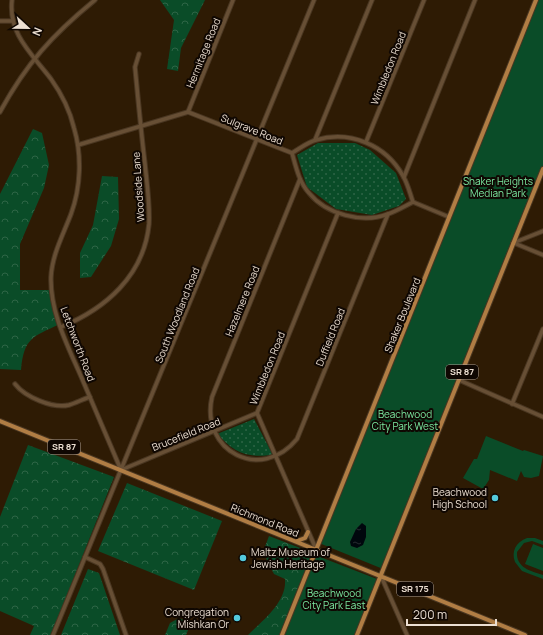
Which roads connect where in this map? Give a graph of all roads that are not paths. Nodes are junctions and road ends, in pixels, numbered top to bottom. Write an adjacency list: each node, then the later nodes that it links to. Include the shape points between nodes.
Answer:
1 (12, 0): 9 (street, Letchworth Road)
2 (95, 0): 12 (street, via 67,24)
3 (233, 0): 14 (street, Hermitage Road)
4 (314, 0): 16 (street, South Woodland Road)
5 (372, 0): 17 (street)
6 (424, 0): 18 (street, Wimbledon Road)
7 (474, 0): 22 (street)
8 (536, 0): 27 (main road, Shaker Boulevard)
9 (13, 20): 10 (street); 12 (street, Letchworth Road, via 18,36)
10 (0, 21)
11 (139, 54): 15 (street, Woodside Lane, via 135,67)
12 (34, 59): 13 (street, via 20,77); 19 (street, Letchworth Road, via 52,80 61,96 74,127)
13 (0, 112)
14 (188, 112): 15 (street); 16 (street, Sulgrave Road)
15 (141, 126): 19 (street); 31 (street, Woodside Lane, via 149,211 147,237 139,260 127,280 112,297 86,315)
16 (258, 139): 20 (street, Sulgrave Road); 42 (street, South Woodland Road)
17 (315, 140): 18 (street, Sulgrave Road, via 336,137); 20 (street, Sulgrave Road)
18 (366, 142): 22 (street, Sulgrave Road, via 384,153)
19 (78, 145): 31 (street, Letchworth Road, via 79,170 76,193 57,249 52,276 53,300)
20 (292, 153): 23 (street)
21 (543, 169): 29 (main road, SR 87)
22 (404, 177): 24 (street, Sulgrave Road)
23 (300, 179): 25 (street, via 309,193); 40 (street, Hazelmere Road, via 212,397 210,415)
24 (413, 202): 26 (street); 27 (street)
25 (338, 213): 26 (street, via 372,218); 37 (street, Wimbledon Road)
26 (388, 214): 41 (street, Duffield Road, via 302,429 292,445)
27 (449, 217): 45 (main road, Shaker Boulevard)
28 (543, 231): 29 (street)
29 (514, 242): 30 (street); 33 (main road, SR 87)
30 (543, 255)
31 (61, 327): 35 (street, Letchworth Road)
32 (543, 329): 36 (street)
33 (459, 380): 36 (street); 47 (main road, SR 87)
34 (16, 384): 35 (street, via 20,391 53,405 69,405)
35 (90, 397): 42 (street, Letchworth Road)
36 (512, 404): 38 (street)
37 (257, 414): 40 (street, Brucefield Road); 41 (street, Wimbledon Road)
38 (543, 417)
39 (0, 421): 42 (main road, Richmond Road / SR 87)
40 (214, 431): 41 (street, via 222,445 232,453 256,460); 42 (street, Brucefield Road)
41 (275, 457): 43 (street, Wimbledon Road)
42 (121, 470): 44 (main road, Richmond Road / SR 87); 46 (street, South Woodland Road)
43 (308, 532): 44 (main road, via 305,538); 45 (street, Wimbledon Road)
44 (297, 541): 45 (main road, Richmond Road / SR 87)
45 (316, 549): 47 (main road, Richmond Road / SR 87); 50 (main road, Shaker Boulevard)
46 (85, 557): 48 (street, South Woodland Road); 49 (street, via 100,564 103,569)
47 (381, 575): 51 (main road); 52 (street); 53 (main road, Richmond Road / SR 175)
48 (53, 635)
49 (126, 635)
50 (282, 635)
51 (357, 635)
52 (407, 635)
53 (525, 635)

